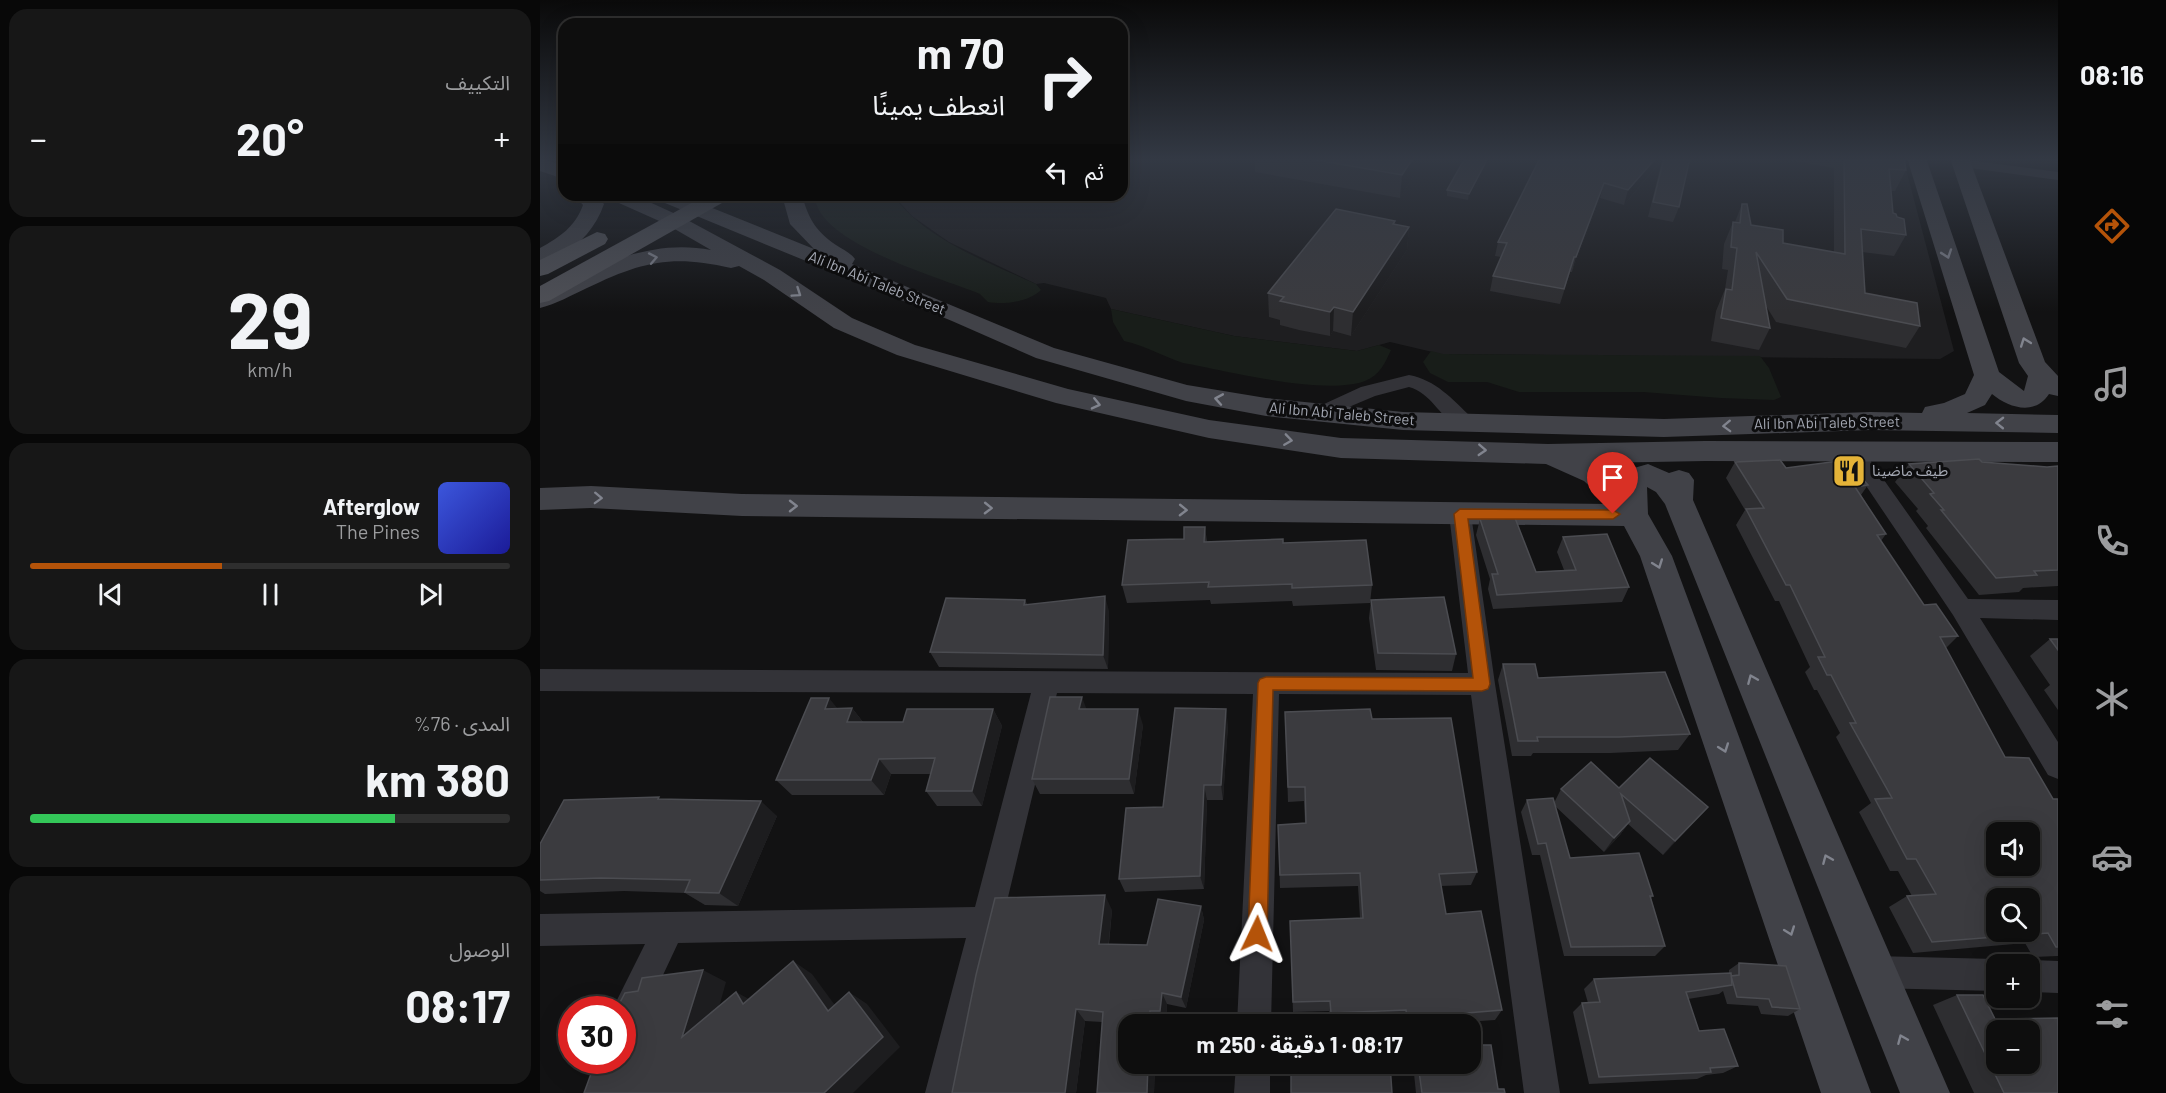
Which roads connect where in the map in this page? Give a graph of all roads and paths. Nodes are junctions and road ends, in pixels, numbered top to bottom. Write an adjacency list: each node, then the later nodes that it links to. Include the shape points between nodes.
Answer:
1 (592, 209): 9 (street, via 588,222)
2 (664, 209): 12 (main road)
3 (670, 209): 11 (street)
4 (672, 209): 13 (street, Ali Ibn Abi Taleb Street)
5 (796, 209): 13 (street, via 801,224 828,250)
6 (1932, 209): 16 (street, one-way to 16)
7 (1977, 209): 17 (street, one-way to 7, via 2032,363)
8 (612, 231): 10 (main road)
9 (540, 258)
10 (540, 269)
11 (772, 276): 14 (street, one-way to 11, via 620,266 678,253 730,261); 18 (street, one-way to 18, via 843,323 906,350)
12 (540, 296)
13 (909, 297): 15 (street, Ali Ibn Abi Taleb Street)
14 (540, 301)
15 (1045, 353): 18 (street, via 982,342 888,304 875,308 870,316); 19 (street, Ali Ibn Abi Taleb Street, one-way to 15, via 1186,393)
16 (1987, 375): 17 (street, via 1998,388 2023,398 2032,397); 20 (street, via 1976,399 1967,405)
17 (2050, 382)
18 (1065, 397): 26 (street, Ali Ibn Abi Taleb Street, one-way to 26, via 1209,429 1341,448)
19 (1318, 414): 21 (street, Ali Ibn Abi Taleb Street); 21 (street, via 1380,388 1417,381)
20 (1870, 421): 21 (street, Ali Ibn Abi Taleb Street, one-way to 21, via 1664,428); 22 (street, Ali Ibn Abi Taleb Street, one-way to 20)
21 (1464, 422)
22 (2058, 424)
23 (1853, 451): 24 (street, Ali Ibn Abi Taleb Street); 25 (street, Ali Ibn Abi Taleb Street); 31 (street)
24 (1705, 452): 26 (street, Ali Ibn Abi Taleb Street); 28 (street, via 1680,475)
25 (2058, 452)
26 (1548, 454): 30 (street, via 1598,476 1618,492)
27 (540, 499): 29 (street, one-way to 29)
28 (1678, 500): 30 (street, via 1666,485 1648,474 1637,477 1632,486); 41 (street, one-way to 28)
29 (1460, 514): 30 (street); 36 (street)
30 (1634, 514): 51 (street, one-way to 51, via 1656,556)
31 (1961, 608): 32 (street); 37 (street)
32 (2058, 610)
33 (540, 680): 34 (street)
34 (1047, 682): 35 (street); 38 (street)
35 (1266, 683): 36 (street); 46 (street)
36 (1482, 684): 50 (street)
37 (2058, 766)
38 (986, 922): 39 (street); 48 (street)
39 (669, 928): 40 (street); 45 (street)
40 (540, 930)
41 (1874, 972): 42 (street); 52 (street, one-way to 41)
42 (1986, 975)
43 (2040, 976): 44 (street)
44 (2058, 977)
45 (636, 996)
46 (1254, 1014)
47 (1253, 1074): 49 (street)
48 (943, 1093)
49 (1252, 1093)
50 (1542, 1093)
51 (1846, 1093)
52 (1924, 1093)

